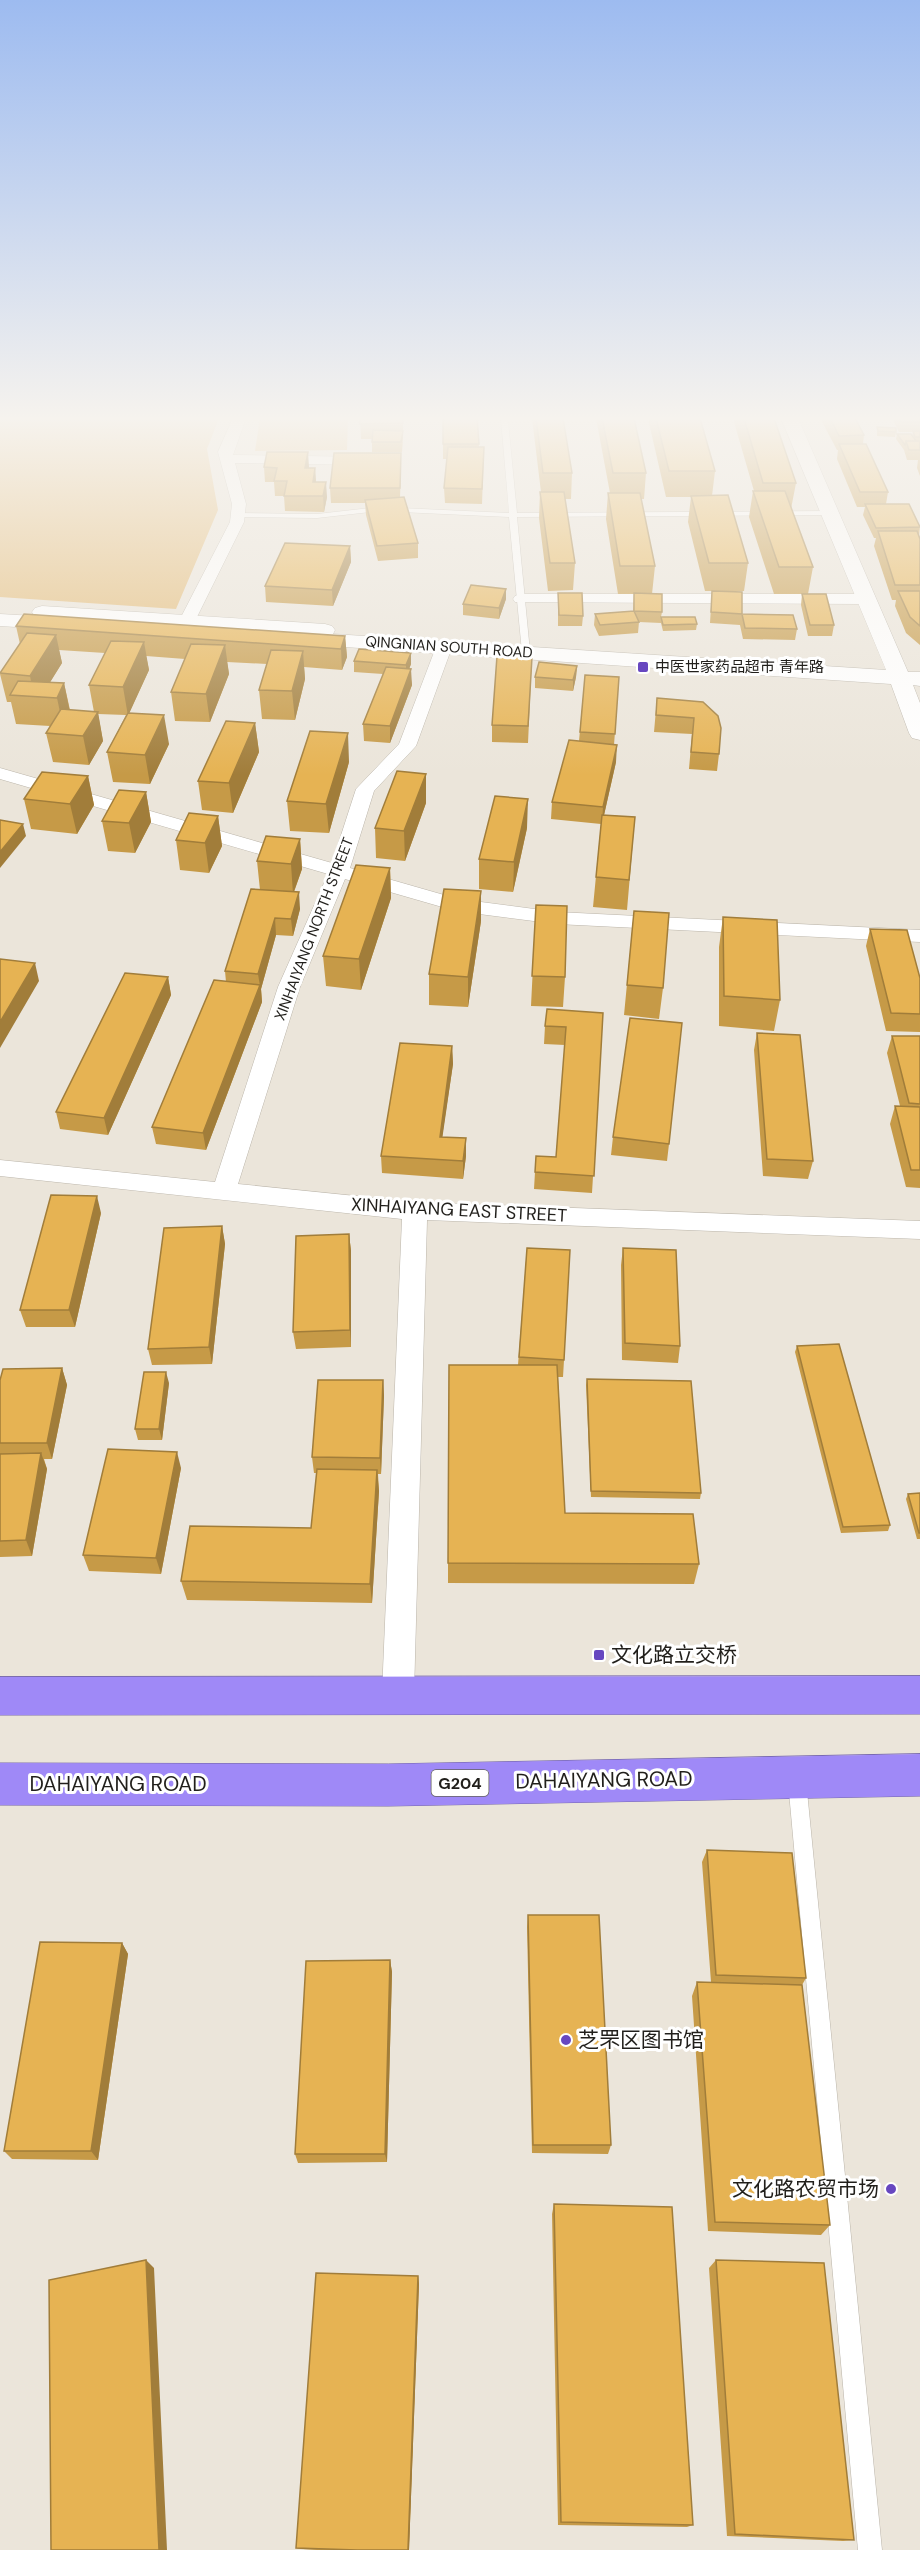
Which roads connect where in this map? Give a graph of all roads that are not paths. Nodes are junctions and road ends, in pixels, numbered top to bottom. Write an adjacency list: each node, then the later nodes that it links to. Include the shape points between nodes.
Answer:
1 (229, 537): 8 (street)
2 (515, 537): 4 (lane)
3 (839, 537): 5 (main road)
4 (521, 599): 5 (street); 10 (lane)
5 (866, 599): 12 (main road)
6 (0, 609): 8 (main road, QINGNIAN SOUTH ROAD)
7 (0, 620): 9 (main road, QINGNIAN SOUTH ROAD)
8 (187, 621): 10 (main road, QINGNIAN SOUTH ROAD)
9 (444, 646): 10 (main road, QINGNIAN SOUTH ROAD); 15 (street, XINHAIYANG NORTH STREET, via 407,746 365,789)
10 (525, 647): 12 (main road, QINGNIAN SOUTH ROAD)
11 (920, 668): 12 (main road, QINGNIAN SOUTH ROAD)
12 (904, 674): 13 (main road)
13 (920, 734)
14 (0, 773): 15 (street)
15 (339, 871): 16 (street, via 456,905 556,918); 18 (street, XINHAIYANG NORTH STREET, via 289,987)
16 (920, 936)
17 (0, 1168): 18 (street, XINHAIYANG EAST STREET)
18 (223, 1193): 19 (street, XINHAIYANG EAST STREET)
19 (415, 1211): 20 (street, XINHAIYANG EAST STREET); 21 (street)
20 (920, 1230)
21 (398, 1694): 22 (highway); 23 (highway)
22 (920, 1695)
23 (0, 1696)
24 (920, 1775): 25 (highway, DAHAIYANG ROAD / G204)
25 (797, 1776): 26 (highway, DAHAIYANG ROAD / G204, via 388,1785); 27 (lane)
26 (0, 1784)
27 (870, 2550)

